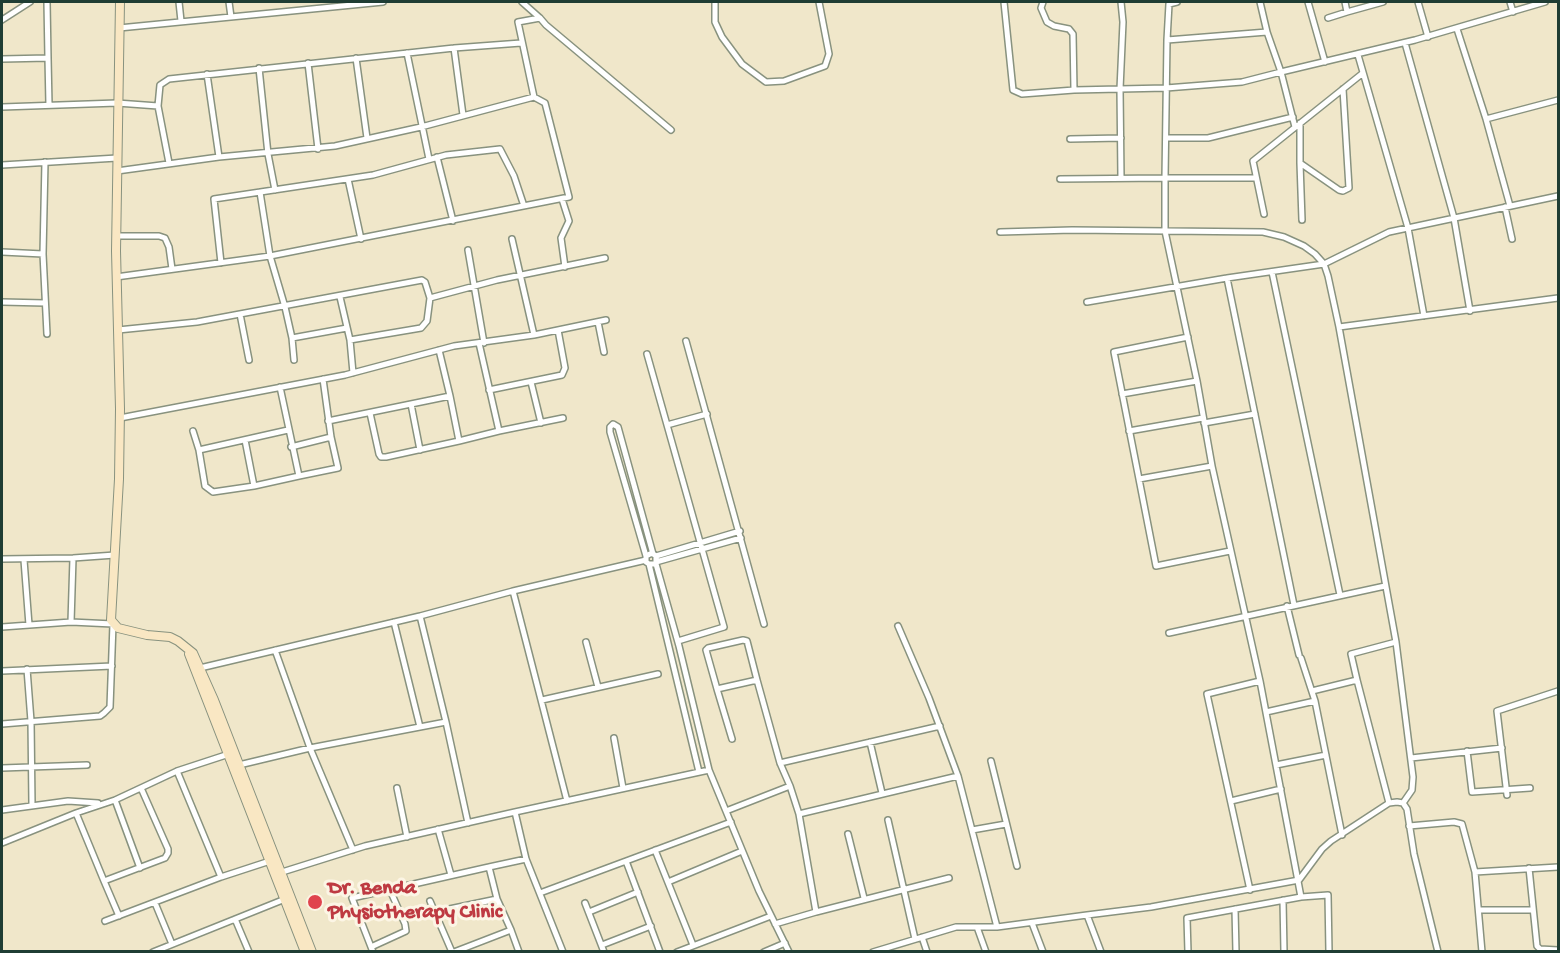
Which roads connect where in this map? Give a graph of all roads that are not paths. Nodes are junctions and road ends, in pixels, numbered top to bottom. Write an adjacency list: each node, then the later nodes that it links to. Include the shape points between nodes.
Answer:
1 (30, 2): 28 (street)
2 (47, 2): 40 (street)
3 (120, 2): 30 (street)
4 (179, 2): 29 (street)
5 (229, 2): 25 (street)
6 (301, 2): 22 (street)
7 (383, 2): 22 (street)
8 (522, 2): 26 (street)
9 (715, 2): 10 (street, via 715,22 722,37 741,63 766,82 784,81 825,66 829,54)
10 (819, 2)
11 (1005, 2): 52 (street, via 1013,90 1022,94)
12 (1043, 2): 52 (street, via 1041,8 1047,22 1073,34)
13 (1121, 2): 50 (street)
14 (1177, 2): 34 (street, via 1169,4)
15 (1260, 2): 32 (street)
16 (1308, 2): 43 (street)
17 (1345, 2): 23 (street)
18 (1383, 2): 23 (street)
19 (1418, 2): 33 (street)
20 (1510, 2): 24 (street)
21 (1545, 2): 24 (street)
22 (302, 10): 25 (street)
23 (1347, 12): 27 (street)
24 (1513, 12): 31 (street)
25 (231, 16): 29 (street)
26 (540, 18): 35 (street, via 518,22); 64 (street)
27 (1328, 18)
28 (2, 20)
29 (182, 21): 30 (street)
30 (119, 28): 55 (street)
31 (1457, 29): 33 (street); 61 (street)
32 (1267, 32): 34 (street); 46 (street)
33 (1428, 37): 36 (street)
34 (1167, 40): 49 (street)
35 (521, 43): 37 (street); 53 (street)
36 (1405, 43): 39 (street); 92 (street)
37 (454, 48): 38 (street); 59 (street)
38 (406, 53): 41 (street); 63 (street)
39 (1358, 55): 43 (street); 48 (street)
40 (48, 58): 42 (street); 56 (street)
41 (356, 58): 44 (street); 65 (street)
42 (2, 59)
43 (1325, 62): 46 (street)
44 (308, 63): 45 (street); 69 (street)
45 (259, 68): 47 (street); 70 (street)
46 (1281, 72): 49 (street, via 1242,82); 60 (street)
47 (207, 74): 57 (street, via 164,81 159,85); 71 (street)
48 (1363, 74): 51 (street); 95 (street)
49 (1166, 88): 50 (street); 67 (street)
50 (1120, 89): 52 (street); 66 (street)
51 (1343, 89): 62 (street); 77 (street, via 1349,189 1339,189)
52 (1074, 90)
53 (534, 97): 59 (street); 88 (street, via 545,103 568,197)
54 (1558, 99): 61 (street)
55 (117, 103): 56 (street); 57 (street); 73 (street)
56 (49, 105): 58 (street)
57 (158, 106): 76 (street)
58 (2, 107)
59 (463, 115): 63 (street)
60 (1293, 117): 62 (street); 67 (street, via 1208,138)
61 (1486, 119): 90 (street)
62 (1298, 125): 77 (street); 82 (street, via 1253,161)
63 (421, 127): 65 (street); 74 (street)
64 (671, 130)
65 (367, 138): 69 (street)
66 (1121, 138): 68 (street); 80 (street)
67 (1166, 138): 81 (street)
68 (1070, 139)
69 (318, 149): 70 (street)
70 (268, 154): 71 (street); 85 (street)
71 (219, 157): 76 (street)
72 (437, 157): 74 (street); 89 (street, via 500,149); 94 (street)
73 (117, 158): 75 (street); 79 (street)
74 (429, 159): 83 (street)
75 (45, 162): 78 (street); 104 (street)
76 (169, 163): 79 (street)
77 (1300, 163): 93 (street)
78 (2, 165)
79 (117, 171): 98 (street)
80 (1121, 178): 81 (street); 84 (street)
81 (1165, 178): 82 (street); 96 (street)
82 (1256, 178): 91 (street)
83 (348, 179): 85 (street); 99 (street)
84 (1060, 179)
85 (275, 190): 86 (street)
86 (260, 192): 105 (street); 107 (street, via 214,199)
87 (1558, 196): 90 (street)
88 (562, 199): 89 (street); 109 (street, via 568,221 561,238)
89 (524, 206): 94 (street)
90 (1507, 207): 92 (street); 101 (street)
91 (1264, 214)
92 (1455, 218): 95 (street); 124 (street)
93 (1302, 220)
94 (453, 221): 99 (street)
95 (1408, 228): 108 (street, via 1389,232); 126 (street)
96 (1165, 231): 97 (street); 108 (street, via 1263,232 1304,246); 116 (street)
97 (1000, 232)
98 (116, 236): 110 (street, via 165,238); 113 (street)
99 (361, 239): 105 (street)
100 (512, 239): 112 (street)
101 (1512, 239)
102 (468, 250): 115 (street)
103 (2, 252): 104 (street)
104 (43, 254): 122 (street)
105 (270, 256): 107 (street); 123 (street)
106 (605, 258): 109 (street)
107 (220, 263): 110 (street)
108 (1324, 264): 111 (street); 129 (street)
109 (565, 267): 112 (street)
110 (172, 269): 113 (street)
111 (1272, 272): 114 (street); 189 (street)
112 (519, 276): 115 (street); 134 (street)
113 (116, 278): 131 (street)
114 (1227, 278): 116 (street); 156 (street)
115 (473, 286): 118 (street); 139 (street)
116 (1177, 286): 121 (street); 135 (street)
117 (340, 297): 118 (street, via 422,280); 123 (street); 130 (street)
118 (430, 298): 137 (street, via 427,321 421,328)
119 (1558, 298): 124 (street)
120 (2, 302): 122 (street)
121 (1086, 302)
122 (45, 303): 133 (street)
123 (285, 307): 125 (street); 136 (street)
124 (1470, 310): 126 (street)
125 (240, 314): 131 (street); 143 (street)
126 (1424, 316): 129 (street)
127 (606, 320): 128 (street)
128 (598, 322): 132 (street); 141 (street)
129 (1339, 327): 187 (street)
130 (347, 328): 136 (street); 137 (street)
131 (118, 330): 157 (street)
132 (558, 330): 134 (street); 148 (street, via 564,373)
133 (46, 334)
134 (534, 335): 139 (street)
135 (1188, 337): 147 (street); 151 (street, via 1114,352)
136 (292, 338): 144 (street)
137 (350, 340): 145 (street)
138 (686, 341): 155 (street)
139 (481, 343): 140 (street); 150 (street)
140 (439, 351): 145 (street); 152 (street)
141 (604, 352)
142 (647, 354): 162 (street)
143 (249, 360)
144 (294, 360)
145 (353, 373): 146 (street)
146 (323, 379): 149 (street); 159 (street)
147 (1197, 381): 151 (street); 160 (street)
148 (531, 382): 150 (street); 161 (street)
149 (280, 387): 157 (street); 163 (street)
150 (489, 390): 165 (street)
151 (1122, 394): 166 (street)
152 (450, 396): 153 (street); 169 (street)
153 (411, 404): 154 (street); 172 (street)
154 (370, 413): 159 (street); 172 (street, via 381,457)
155 (707, 414): 162 (street); 179 (street)
156 (1255, 414): 160 (street); 190 (street)
157 (120, 418): 182 (street)
158 (563, 418): 161 (street)
159 (328, 421): 167 (street)
160 (1203, 421): 166 (street); 175 (street)
161 (541, 423): 165 (street)
162 (667, 425): 180 (street)
163 (288, 430): 168 (street); 170 (street)
164 (193, 431): 171 (street)
165 (499, 431): 169 (street)
166 (1129, 431): 177 (street)
167 (331, 437): 170 (street); 176 (street, via 338,468)
168 (245, 440): 171 (street); 178 (street)
169 (459, 441): 172 (street)
170 (291, 447): 176 (street)
171 (199, 450): 178 (street, via 206,486 213,492)
172 (420, 450)
173 (628, 462): 174 (street); 174 (street, via 614,424 609,429); 185 (street)
174 (619, 464): 185 (street)
175 (1212, 466): 177 (street); 181 (street)
176 (298, 476): 178 (street)
177 (1139, 479): 181 (street, via 1156,566)
178 (254, 486)
179 (741, 534): 180 (street); 197 (street)
180 (702, 546): 185 (street); 202 (street, via 724,627)
181 (1230, 551): 192 (street)
182 (115, 555): 183 (street); 196 (street)
183 (73, 558): 186 (street); 194 (street)
184 (2, 559): 186 (street)
185 (652, 559): 188 (street); 202 (street); 245 (street)
186 (24, 560): 198 (street)
187 (1385, 586): 189 (street); 204 (street)
188 (513, 591): 193 (street); 219 (street)
189 (1340, 595): 190 (street)
190 (1294, 605): 191 (street)
191 (1287, 606): 192 (street); 217 (street)
192 (1244, 615): 201 (street); 214 (street)
193 (420, 616): 195 (street); 223 (street)
194 (71, 622): 196 (street); 198 (street)
195 (394, 622): 206 (street); 226 (street)
196 (113, 624): 205 (street, via 147,635 170,637); 207 (street)
197 (764, 624)
198 (29, 625): 200 (street)
199 (898, 626): 225 (street)
200 (2, 627)
201 (1169, 633)
202 (678, 641): 243 (street)
203 (586, 642): 215 (street)
204 (1396, 642): 213 (street, via 1351,654); 235 (street)
205 (186, 648): 208 (street); 233 (street)
206 (275, 650): 208 (street); 230 (street)
207 (112, 666): 209 (street); 222 (street, via 110,707 100,716)
208 (200, 668): 233 (street)
209 (27, 669): 210 (street); 222 (street)
210 (2, 671)
211 (658, 674): 215 (street)
212 (757, 680): 216 (street); 216 (street, via 747,641 708,648); 237 (street)
213 (1357, 680): 217 (street); 259 (street)
214 (1260, 681): 221 (street); 257 (street, via 1207,694)
215 (598, 687): 219 (street)
216 (717, 689): 228 (street)
217 (1312, 691): 220 (street)
218 (1558, 691): 231 (street, via 1497,711)
219 (542, 700): 256 (street)
220 (1315, 701): 221 (street); 234 (street)
221 (1266, 711): 240 (street)
222 (31, 721): 224 (street); 241 (street)
223 (446, 722): 226 (street); 269 (street)
224 (2, 724)
225 (940, 726): 229 (street); 246 (street)
226 (420, 727): 230 (street)
227 (614, 738): 250 (street)
228 (732, 739)
229 (870, 742): 237 (street); 254 (street)
230 (310, 748): 239 (street); 278 (street)
231 (1502, 748): 232 (street); 253 (street)
232 (1467, 751): 235 (street); 253 (street, via 1472,792)
233 (230, 754): 239 (street); 244 (street); 282 (street)
234 (1326, 755): 240 (street); 275 (street)
235 (1411, 758): 260 (street, via 1412,790)
236 (991, 761): 270 (street)
237 (780, 763): 247 (street)
238 (87, 765): 241 (street)
239 (239, 765): 290 (street)
240 (1276, 765): 252 (street)
241 (31, 766): 242 (street); 261 (street)
242 (2, 768)
243 (709, 770): 245 (street); 263 (street)
244 (177, 771): 248 (street); 292 (street)
245 (699, 772): 250 (street)
246 (958, 776): 254 (street); 273 (street)
247 (790, 786): 263 (street); 266 (street)
248 (141, 788): 255 (street); 287 (street, via 168,853)
249 (398, 788): 276 (street)
250 (623, 788): 256 (street)
251 (1530, 788): 253 (street)
252 (1281, 789): 257 (street); 294 (street)
253 (1507, 792)
254 (882, 794): 266 (street)
255 (115, 800): 258 (street); 287 (street)
256 (567, 801): 264 (street)
257 (1231, 801): 300 (street)
258 (100, 803): 261 (street); 265 (street)
259 (1389, 803): 260 (street); 275 (street)
260 (1403, 803): 271 (street)
261 (32, 805): 262 (street)
262 (2, 810)
263 (726, 811): 268 (street)
264 (515, 812): 269 (street); 281 (street)
265 (76, 813): 277 (street); 295 (street)
266 (799, 814): 317 (street)
267 (888, 820): 299 (street)
268 (731, 822): 279 (street); 280 (street)
269 (468, 823): 272 (street)
270 (1006, 824): 273 (street); 284 (street)
271 (1409, 826): 289 (street, via 1462,824); 358 (street)
272 (438, 829): 276 (street); 291 (street)
273 (972, 830): 327 (street)
274 (849, 834): 305 (street)
275 (1342, 835): 294 (street, via 1323,849)
276 (407, 837): 278 (street)
277 (2, 843)
278 (353, 850): 290 (street)
279 (655, 850): 283 (street); 296 (street)
280 (742, 851): 296 (street); 320 (street)
281 (526, 859): 285 (street); 302 (street)
282 (270, 861): 290 (street); 292 (street)
283 (626, 861): 301 (street); 302 (street)
284 (1017, 866)
285 (489, 867): 291 (street); 307 (street)
286 (1558, 867): 288 (street)
287 (140, 868): 295 (street)
288 (1529, 868): 289 (street); 314 (street)
289 (1475, 872): 313 (street)
290 (278, 873): 306 (street); 340 (street)
291 (451, 875): 298 (street)
292 (221, 877): 310 (street)
293 (949, 878): 299 (street)
294 (1299, 880): 300 (street); 303 (street)
295 (104, 881): 319 (street)
296 (668, 882): 333 (street)
297 (349, 890): 304 (street)
298 (390, 890): 304 (street); 335 (street, via 406,931)
299 (903, 890): 305 (street); 329 (street)
300 (1250, 890): 318 (street)
301 (638, 892): 316 (street); 325 (street)
302 (540, 893): 344 (street)
303 (1301, 897): 308 (street); 357 (street, via 1328,895)
304 (352, 898): 335 (street)
305 (864, 898): 317 (street)
306 (285, 899): 321 (street); 339 (street)
307 (497, 899): 315 (street); 328 (street)
308 (1283, 900): 312 (street); 356 (street)
309 (430, 901): 315 (street)
310 (155, 903): 319 (street); 330 (street)
311 (585, 903): 316 (street)
312 (1235, 909): 354 (street, via 1187,918); 355 (street)
313 (1479, 910): 314 (street); 359 (street)
314 (1532, 910): 336 (street, via 1537,946)
315 (435, 912): 341 (street)
316 (589, 912): 334 (street)
317 (816, 912): 324 (street)
318 (1087, 915): 323 (street); 353 (street)
319 (119, 916): 322 (street)
320 (771, 916): 324 (street); 333 (street)
321 (235, 919): 330 (street); 338 (street)
322 (105, 921)
323 (1032, 923): 327 (street); 352 (street)
324 (775, 924): 331 (street)
325 (651, 926): 334 (street); 345 (street)
326 (977, 927): 327 (street); 329 (street, via 956,927); 351 (street)
327 (997, 927)
328 (511, 930): 332 (street); 343 (street)
329 (918, 938): 349 (street); 350 (street)
330 (172, 944): 337 (street)
331 (785, 944): 347 (street); 348 (street)
332 (472, 945): 341 (street); 342 (street)
333 (693, 945): 346 (street)
334 (603, 948)
335 (372, 949)
336 (1558, 950)
337 (153, 951)
338 (249, 951)
339 (305, 951)
340 (312, 951)
341 (453, 951)
342 (474, 951)
343 (519, 951)
344 (563, 951)
345 (660, 951)
346 (677, 951)
347 (764, 951)
348 (789, 951)
349 (873, 951)
350 (927, 951)
351 (986, 951)
352 (1043, 951)
353 (1101, 951)
354 (1188, 951)
355 (1236, 951)
356 (1284, 951)
357 (1329, 951)
358 (1438, 951)
359 (1482, 951)

